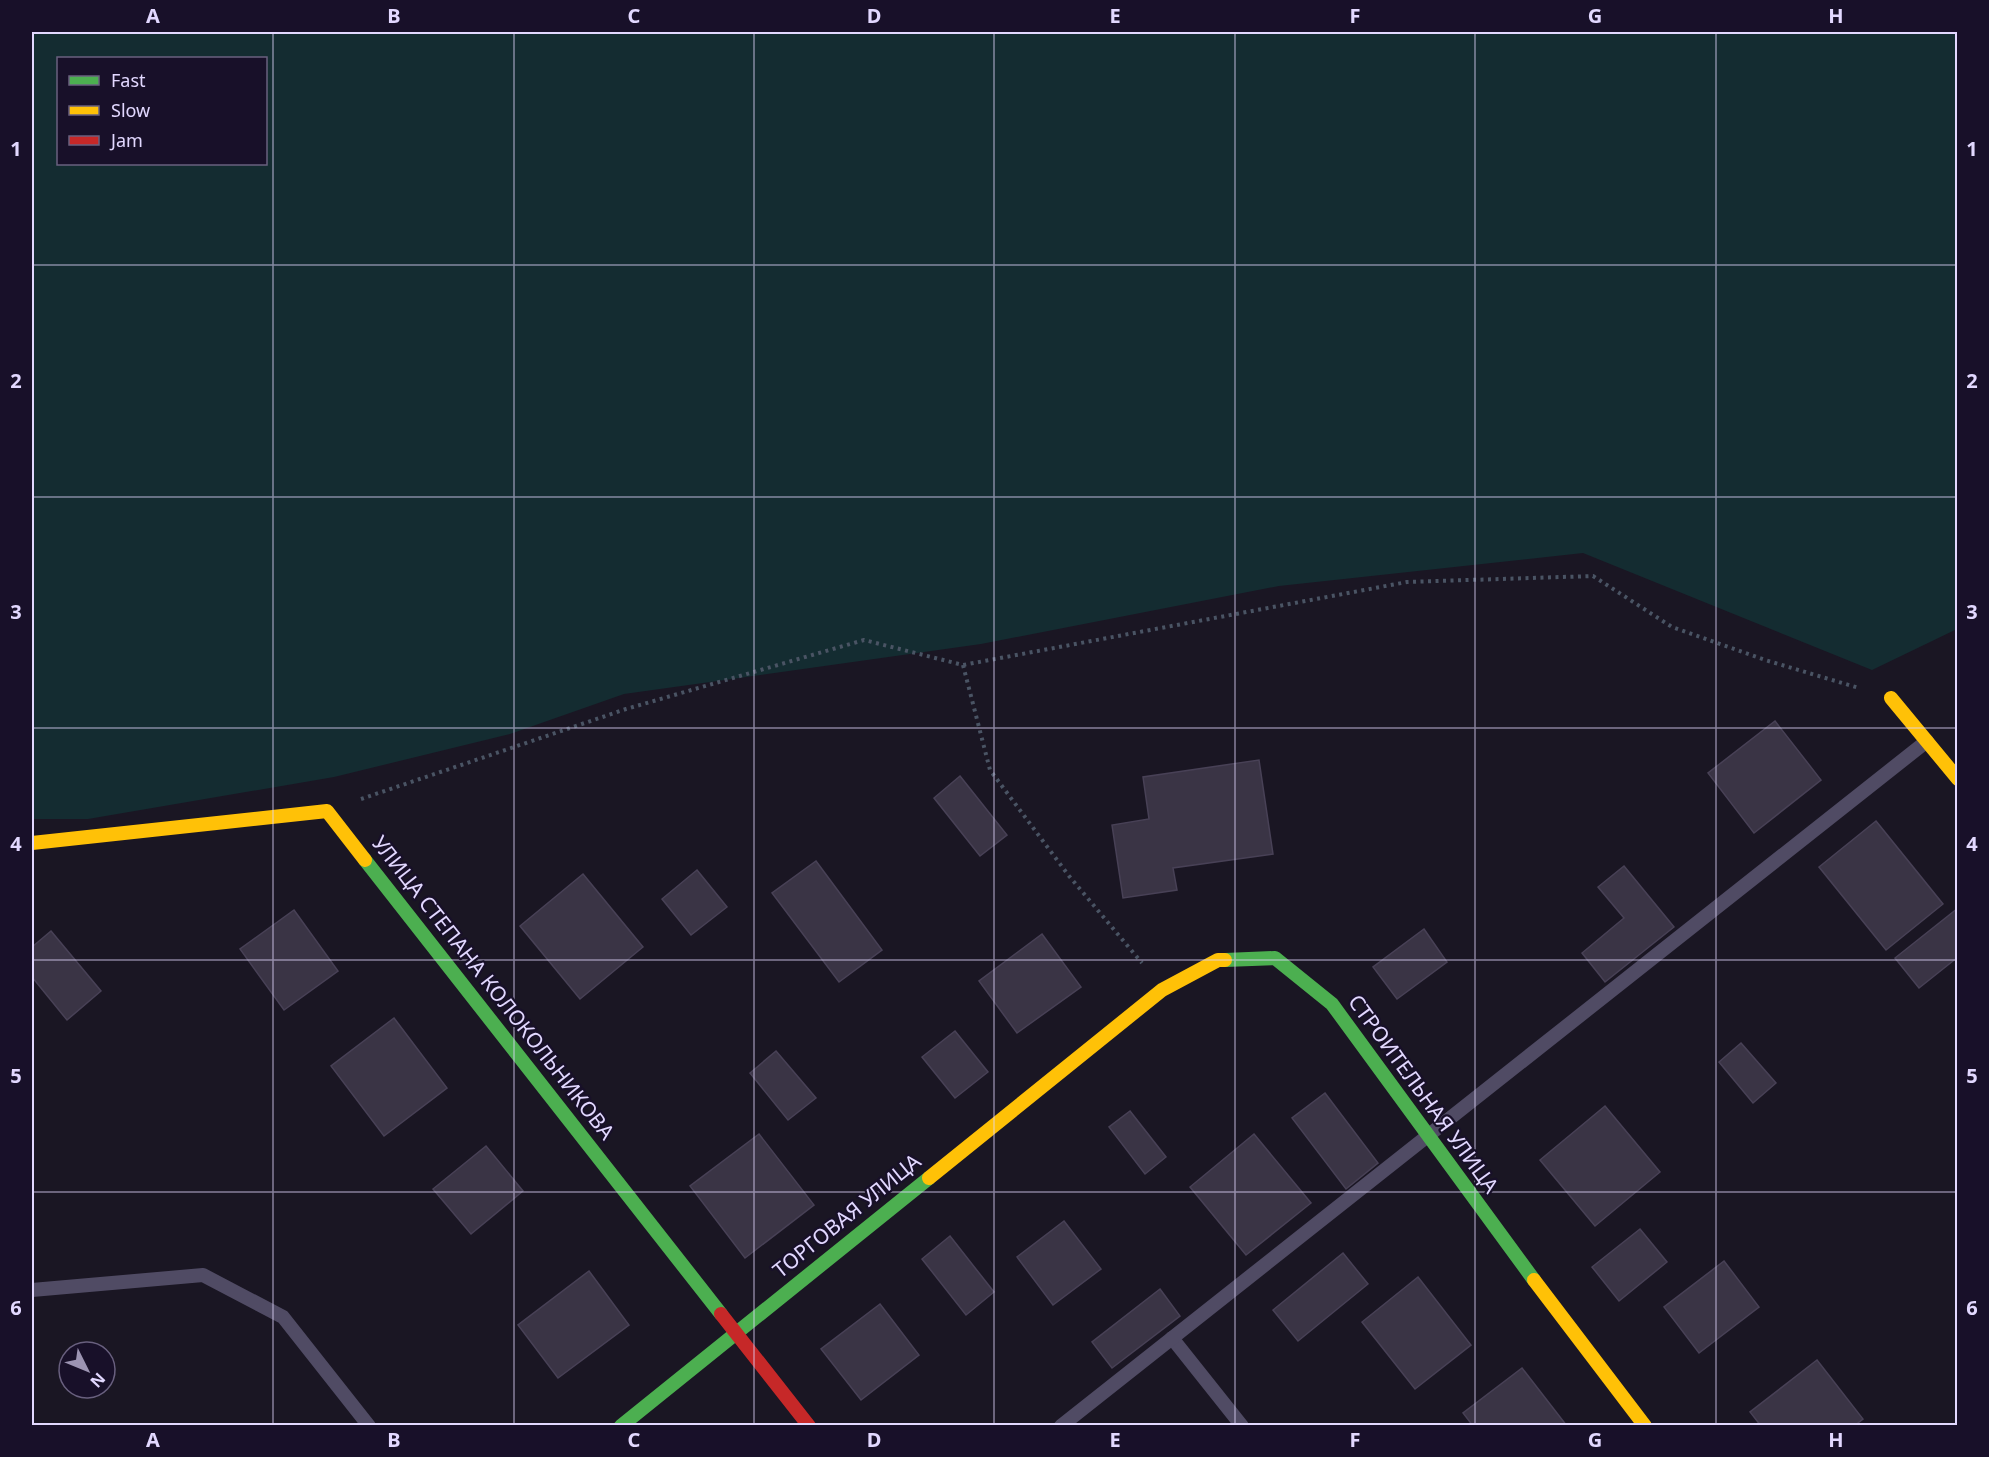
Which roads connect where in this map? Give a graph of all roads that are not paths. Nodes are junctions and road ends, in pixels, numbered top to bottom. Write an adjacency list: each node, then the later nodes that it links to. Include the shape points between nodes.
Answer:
1 (1891, 698): 2 (street)
2 (1927, 741): 3 (street); 6 (lane)
3 (1958, 779)
4 (32, 843): 8 (street, УЛИЦА СТЕПАНА КОЛОКОЛЬНИКОВА, via 327,811)
5 (1101, 1040): 6 (street, СТРОИТЕЛЬНАЯ УЛИЦА, via 1162,990 1218,960 1275,958 1332,1004); 8 (street, ТОРГОВАЯ УЛИЦА)
6 (1428, 1138): 9 (lane); 15 (street, СТРОИТЕЛЬНАЯ УЛИЦА)
7 (32, 1290): 10 (lane, via 203,1275 283,1317)
8 (736, 1332): 11 (street, ТОРГОВАЯ УЛИЦА); 12 (street, УЛИЦА СТЕПАНА КОЛОКОЛЬНИКОВА)
9 (1172, 1338): 13 (lane); 14 (lane)
10 (369, 1425)
11 (621, 1425)
12 (809, 1425)
13 (1061, 1425)
14 (1242, 1425)
15 (1645, 1425)

